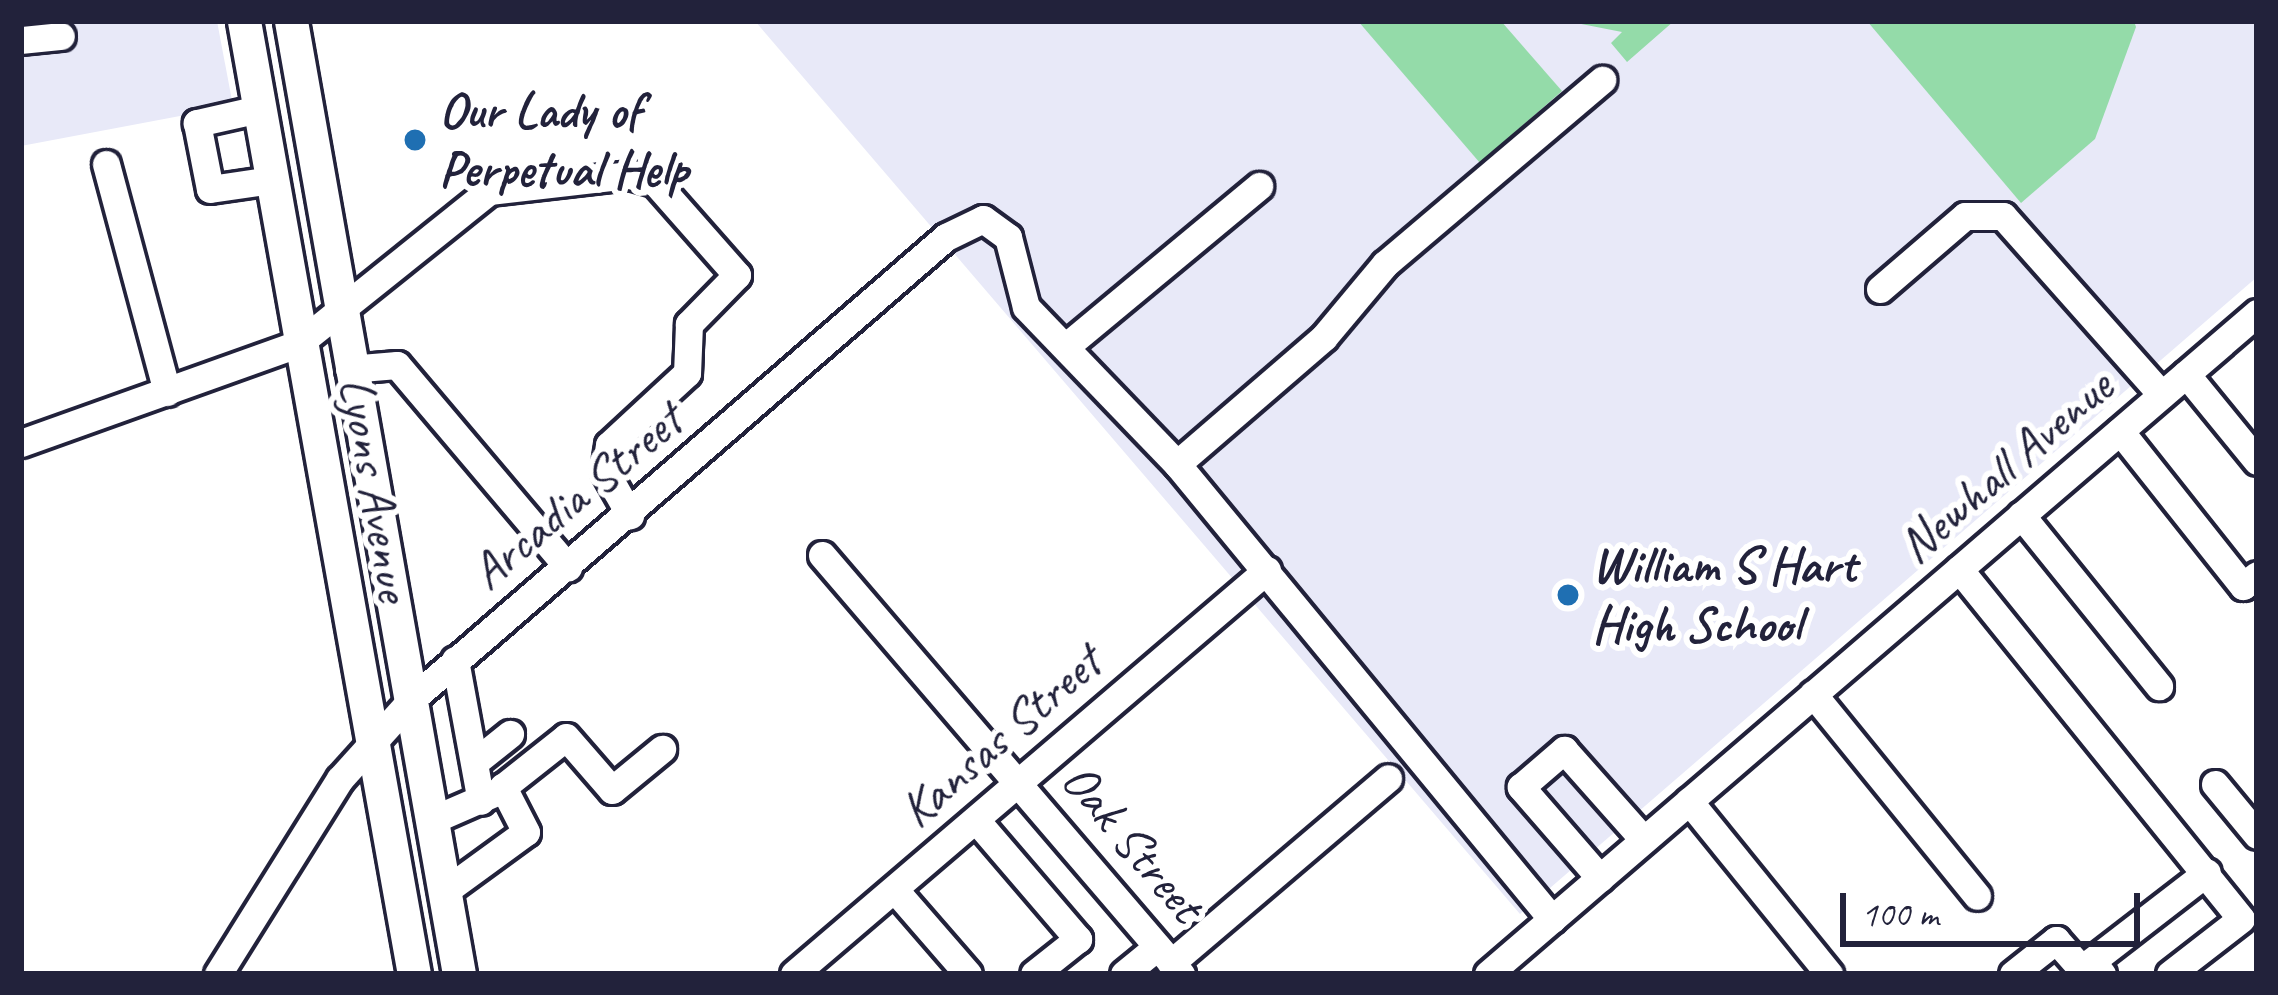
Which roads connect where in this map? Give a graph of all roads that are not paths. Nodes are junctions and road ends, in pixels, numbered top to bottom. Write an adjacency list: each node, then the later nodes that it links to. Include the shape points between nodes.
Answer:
1 (244, 21): 6 (main road, Lyons Avenue)
2 (291, 21): 12 (main road, Lyons Avenue)
3 (61, 36): 4 (street)
4 (21, 40)
5 (1602, 80): 22 (street, via 1385,264 1324,337)
6 (259, 109): 8 (main road, Lyons Avenue); 8 (street, via 197,123 211,189)
7 (106, 164): 17 (street)
8 (272, 180): 13 (main road, Lyons Avenue)
9 (1259, 186): 14 (street)
10 (1880, 290): 18 (street, via 1965,216 2003,216)
11 (2257, 313): 16 (street, Newhall Avenue)
12 (341, 319): 13 (street); 15 (main road, Lyons Avenue); 23 (street, via 488,190 630,175 656,182 737,274 689,324 688,373 609,446 605,471)
13 (298, 344): 17 (street); 35 (main road, Lyons Avenue)
14 (1070, 344): 22 (street); 23 (street, Arcadia Street, via 1026,307 1003,228 982,219 946,237)
15 (349, 369): 26 (street, via 397,365); 33 (main road, Lyons Avenue)
16 (2186, 374): 18 (street, Newhall Avenue); 21 (street)
17 (167, 392): 20 (street)
18 (2162, 395): 19 (street, Newhall Avenue)
19 (2120, 431): 24 (street, Newhall Avenue); 29 (street, via 2243,586)
20 (21, 443)
21 (2257, 461)
22 (1177, 464): 28 (street)
23 (630, 514): 26 (street, Arcadia Street)
24 (2021, 515): 27 (street, Newhall Avenue); 31 (street)
25 (822, 555): 39 (street, Oak Street)
26 (568, 567): 30 (street, Arcadia Street)
27 (1959, 569): 32 (street, Newhall Avenue); 47 (street)
28 (1267, 570): 39 (street, Kansas Street); 53 (street, via 1316,644)
29 (2257, 575)
30 (455, 660): 33 (street, Arcadia Street); 37 (street)
31 (2159, 686)
32 (1813, 694): 42 (street, Newhall Avenue); 51 (street)
33 (412, 699): 35 (street, Arcadia Street); 43 (main road, Lyons Avenue)
34 (510, 734): 37 (street)
35 (373, 744): 56 (street, Arcadia Street, via 288,854); 57 (main road, Lyons Avenue)
36 (662, 748): 41 (street, via 612,790 566,736)
37 (475, 762): 41 (street)
38 (1388, 778): 55 (street)
39 (1019, 782): 44 (street, Kansas Street); 52 (street, Oak Street)
40 (2216, 784): 45 (street)
41 (492, 794): 43 (street); 50 (street, via 526,832)
42 (1689, 802): 46 (street, Newhall Avenue); 64 (street)
43 (433, 820): 50 (main road, Lyons Avenue)
44 (976, 820): 49 (street, Kansas Street); 54 (street)
45 (2257, 835)
46 (1644, 839): 48 (street, Newhall Avenue); 48 (street, via 1564,750 1521,788)
47 (2206, 872): 67 (street, via 2092,961); 68 (street, via 2241,919)
48 (1600, 878): 53 (street, Newhall Avenue)
49 (895, 890): 59 (street, Kansas Street); 60 (street)
50 (445, 892): 58 (main road, Lyons Avenue)
51 (1977, 896)
52 (1120, 903): 54 (street); 55 (street, Oak Street)
53 (1552, 919): 63 (street, Newhall Avenue)
54 (1078, 939): 61 (street)
55 (1170, 961): 62 (street)
56 (218, 974)
57 (414, 974)
58 (459, 974)
59 (794, 974)
60 (968, 974)
61 (1034, 974)
62 (1124, 974)
63 (1488, 974)
64 (1829, 974)
65 (2013, 974): 66 (street, via 2056,940)
66 (2086, 974)
67 (2102, 974)
68 (2170, 974)

